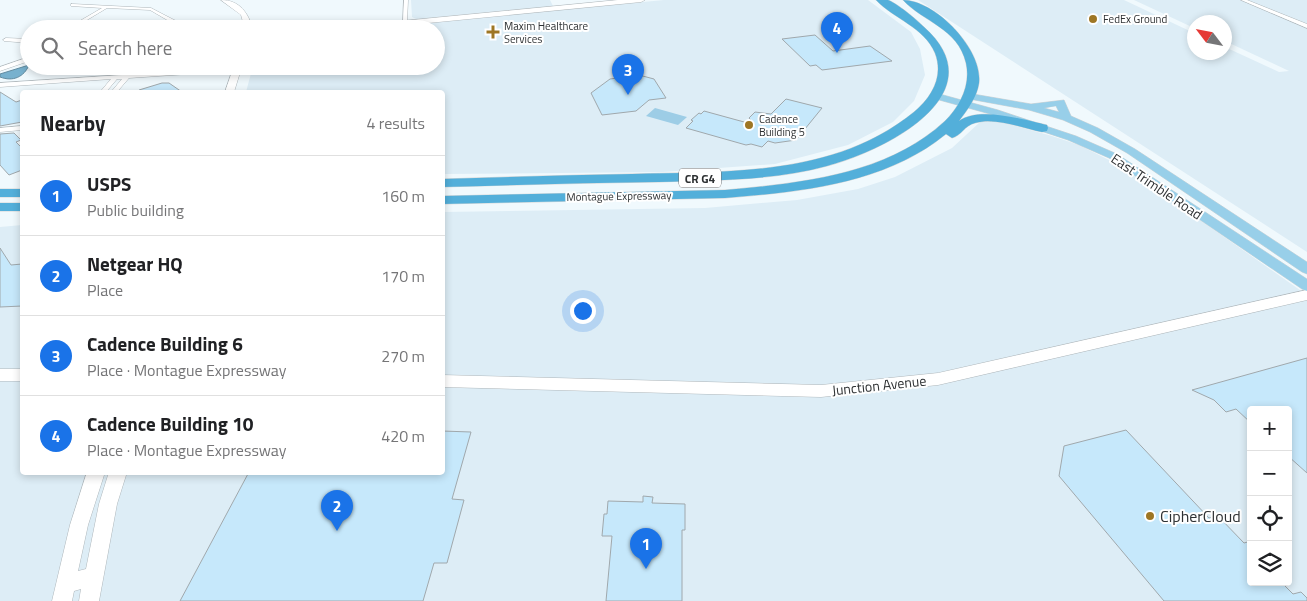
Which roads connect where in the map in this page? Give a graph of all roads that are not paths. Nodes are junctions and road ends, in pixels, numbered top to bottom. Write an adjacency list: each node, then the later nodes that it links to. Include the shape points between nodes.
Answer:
1 (225, 0): 13 (street)
2 (238, 0): 10 (street)
3 (406, 0): 14 (street)
4 (641, 0): 15 (street)
5 (882, 0): 30 (highway, via 921,30 939,52 945,69)
6 (1243, 0): 16 (street)
7 (909, 1): 25 (highway, Montague Expressway / CR G4, via 962,42 971,62)
8 (73, 5): 9 (street)
9 (106, 7): 11 (street); 12 (street, via 151,9)
10 (254, 14)
11 (84, 20)
12 (169, 20)
13 (249, 20)
14 (405, 20)
15 (426, 20)
16 (1307, 26)
17 (6, 40): 18 (street)
18 (20, 41)
19 (20, 62): 20 (street)
20 (0, 69)
21 (153, 75): 23 (street)
22 (240, 75): 29 (street)
23 (127, 77): 24 (street); 28 (street)
24 (115, 78): 26 (street); 27 (street)
25 (973, 83): 31 (highway, Montague Expressway / CR G4); 32 (main road, East Trimble Road, via 985,95)
26 (0, 85)
27 (105, 90)
28 (116, 90)
29 (236, 90)
30 (938, 93): 31 (main road, East Trimble Road); 37 (highway, Montague Expressway / CR G4, via 915,117 885,138 824,163 795,169 717,177)
31 (968, 100): 32 (main road, East Trimble Road); 34 (main road, East Trimble Road); 36 (highway, Montague Expressway / CR G4)
32 (1011, 102): 43 (main road, East Trimble Road, via 1094,130)
33 (20, 128): 35 (street)
34 (1042, 128): 36 (highway, via 978,118 968,120 946,139); 44 (main road, East Trimble Road, via 1128,164)
35 (0, 130)
36 (926, 144): 40 (highway, Montague Expressway / CR G4, via 885,164 838,178 761,191)
37 (445, 183)
38 (0, 193): 39 (highway)
39 (20, 193)
40 (445, 200)
41 (0, 207): 42 (highway)
42 (20, 207)
43 (1307, 269)
44 (1307, 286)
45 (1307, 295): 48 (street, Junction Avenue, via 938,379 831,390)
46 (0, 375): 47 (street)
47 (20, 375)
48 (445, 380)
49 (95, 475): 52 (street, via 79,525)
50 (117, 475): 51 (street)
51 (94, 576): 52 (street); 53 (street)
52 (64, 592)
53 (88, 601)

